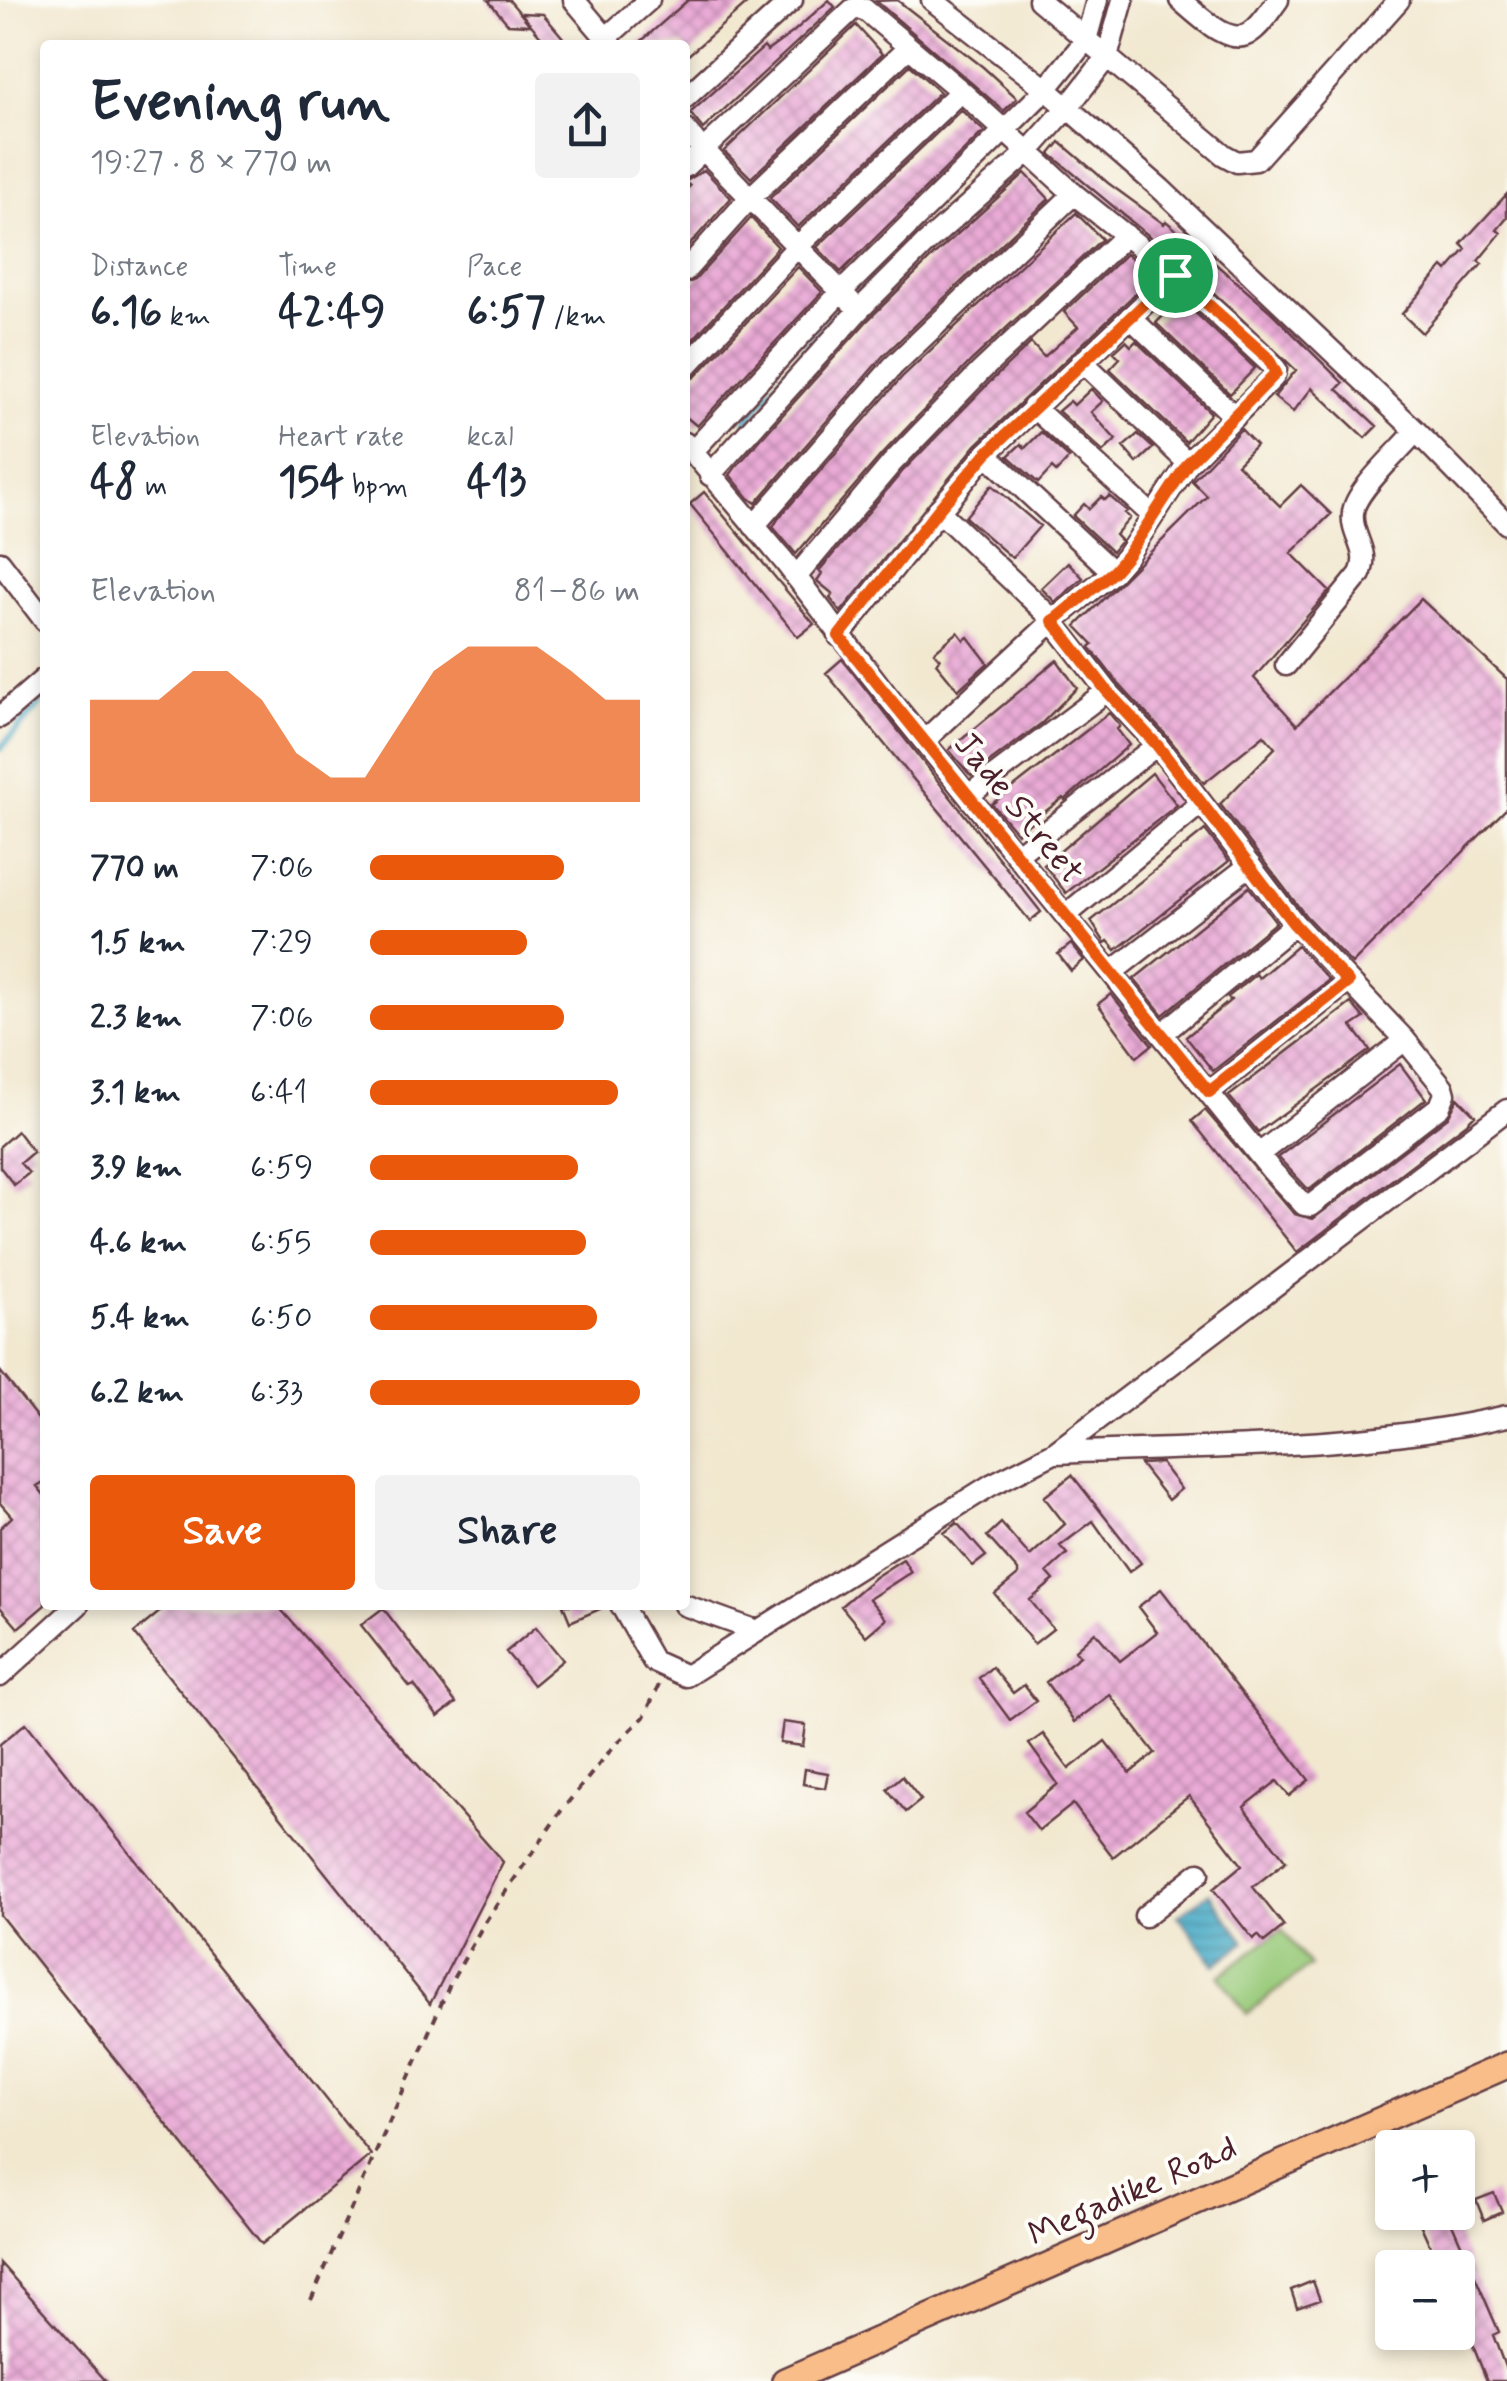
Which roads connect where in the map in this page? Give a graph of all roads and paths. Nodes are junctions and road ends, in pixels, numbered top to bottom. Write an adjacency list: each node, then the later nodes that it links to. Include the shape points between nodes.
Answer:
1 (574, 0): 11 (street)
2 (648, 0): 12 (street)
3 (792, 0): 18 (street)
4 (932, 0): 16 (street)
5 (1038, 0): 13 (street)
6 (1098, 0): 13 (street)
7 (1123, 0): 15 (street)
8 (1180, 0): 9 (street, via 1239,38)
9 (1278, 0)
10 (1399, 0): 15 (street, via 1256,160 1246,162 1224,156)
11 (607, 40)
12 (611, 40)
13 (1086, 40): 15 (street); 16 (street)
14 (909, 47): 17 (street); 21 (street, via 853,9); 24 (street)
15 (1107, 57): 19 (street)
16 (1046, 89): 19 (street); 20 (street)
17 (961, 91): 20 (street); 26 (street)
18 (690, 93)
19 (1068, 107): 22 (street); 36 (street)
20 (1006, 132): 22 (street); 29 (street)
21 (694, 140): 24 (street)
22 (1028, 152): 23 (street); 30 (street)
23 (1074, 194): 25 (street); 45 (street, via 893,366)
24 (749, 200): 26 (street); 27 (street)
25 (1126, 235): 28 (street); 48 (street, via 904,450)
26 (797, 246): 29 (street); 33 (street)
27 (690, 265)
28 (1175, 275): 31 (street); 35 (street, via 1276,369)
29 (841, 292): 30 (street); 37 (street)
30 (858, 311): 41 (street)
31 (1130, 317): 32 (street); 35 (street)
32 (1082, 362): 34 (street); 40 (street)
33 (690, 363)
34 (1033, 407): 39 (street); 43 (street)
35 (1235, 417): 40 (street)
36 (1416, 431): 44 (street); 52 (street, via 1354,505 1366,556 1360,574)
37 (690, 446)
38 (690, 448): 41 (street, Jade Street)
39 (986, 454): 42 (street); 47 (street)
40 (1188, 463): 43 (street)
41 (710, 475): 45 (street, Jade Street)
42 (938, 510): 50 (street); 51 (street)
43 (1153, 516): 47 (street)
44 (1507, 524)
45 (754, 526): 48 (street, Jade Street)
46 (0, 562): 49 (street)
47 (1113, 572): 50 (street)
48 (796, 577): 51 (street, Jade Street)
49 (40, 614)
50 (1053, 621): 54 (street); 56 (street)
51 (839, 636): 56 (street, Jade Street)
52 (1286, 665)
53 (40, 682): 55 (street)
54 (1107, 691): 57 (street); 58 (street)
55 (1, 715)
56 (924, 741): 58 (street, Jade Street)
57 (1157, 745): 59 (street); 60 (street)
58 (969, 795): 60 (street, Jade Street)
59 (1200, 804): 61 (street); 62 (street)
60 (1018, 854): 62 (street, Jade Street)
61 (1250, 865): 63 (street); 64 (street)
62 (1066, 914): 64 (street, Jade Street)
63 (1294, 924): 65 (street); 66 (street)
64 (1112, 972): 66 (street, Jade Street)
65 (1348, 982): 67 (street); 68 (street)
66 (1162, 1034): 68 (street, Jade Street)
67 (1405, 1040): 70 (street); 70 (street, Jade Street, via 1443,1086 1443,1102 1310,1206)
68 (1209, 1092): 70 (street, Jade Street)
69 (1507, 1110): 72 (street)
70 (1258, 1154)
71 (1507, 1416): 72 (street, via 1360,1440)
72 (1054, 1452): 76 (street)
73 (690, 1607): 76 (street)
74 (73, 1610): 78 (street)
75 (624, 1610): 77 (street, via 653,1661)
76 (757, 1632): 77 (street, via 686,1676)
77 (668, 1668): 82 (path, via 644,1718 562,1811 485,1922 450,1984)
78 (0, 1676)
79 (1199, 1873): 80 (street)
80 (1145, 1916)
81 (1507, 2065): 83 (main road, Megadike Road)
82 (311, 2300)
83 (785, 2381)

